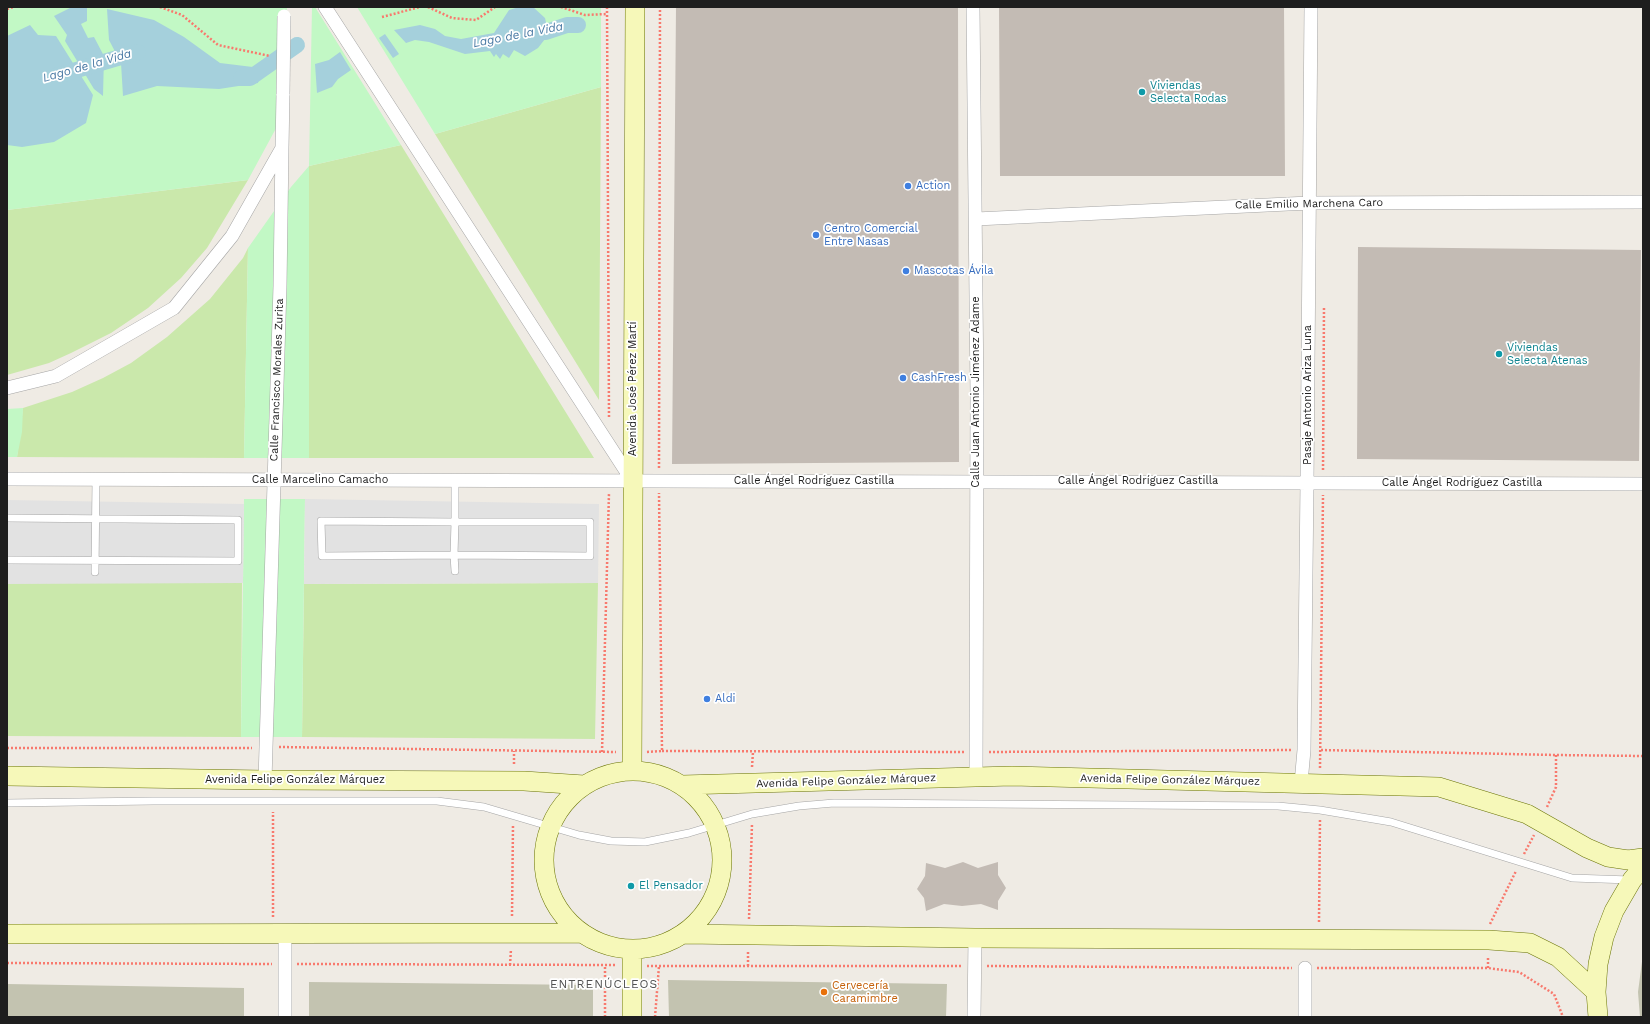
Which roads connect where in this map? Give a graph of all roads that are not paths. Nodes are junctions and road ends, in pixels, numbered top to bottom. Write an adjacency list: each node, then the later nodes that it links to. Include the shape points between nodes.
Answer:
1 (325, 7): 16 (street)
2 (635, 7): 16 (main road, Avenida José Pérez Martí)
3 (973, 7): 9 (street, Calle Juan Antonio Jiménez Adame)
4 (1311, 7): 8 (street, Pasaje Antonio Ariza Luna)
5 (284, 12): 6 (street, Calle Francisco Morales Zurita, bridge)
6 (282, 148): 10 (street, Calle Francisco Morales Zurita, via 232,236 174,308 56,376); 13 (street, Calle Francisco Morales Zurita)
7 (1643, 202): 8 (street, Calle Emilio Marchena Caro)
8 (1310, 203): 9 (street, Calle Emilio Marchena Caro); 17 (street, Pasaje Antonio Ariza Luna)
9 (976, 219): 14 (street, Calle Juan Antonio Jiménez Adame)
10 (7, 388)
11 (7, 479): 12 (street, Calle Marcelino Camacho)
12 (96, 479): 13 (street, Calle Marcelino Camacho); 20 (lane)
13 (274, 480): 15 (street, Calle Marcelino Camacho); 30 (street, Calle Francisco Morales Zurita)
14 (976, 480): 16 (street, Calle Ángel Rodríguez Castilla); 17 (street, Calle Ángel Rodríguez Castilla); 29 (street, Calle Juan Antonio Jiménez Adame)
15 (456, 481): 16 (street, Calle Marcelino Camacho); 21 (lane)
16 (633, 482): 27 (main road, Avenida José Pérez Martí)
17 (1307, 482): 18 (street, Calle Ángel Rodríguez Castilla); 31 (street, Pasaje Antonio Ariza Luna, via 1304,750)
18 (1643, 484)
19 (7, 518): 20 (lane)
20 (96, 519): 24 (lane); 24 (lane, via 238,520 238,561)
21 (455, 522): 22 (lane); 22 (lane, via 321,520 322,556); 22 (lane, via 590,522 590,556)
22 (454, 555): 25 (lane)
23 (7, 560): 24 (lane)
24 (95, 560): 26 (lane)
25 (454, 571)
26 (95, 572)
27 (632, 770): 32 (main road, via 606,774); 33 (main road, via 658,774)
28 (7, 776): 30 (main road, Avenida Felipe González Márquez)
29 (976, 776): 31 (main road, Avenida Felipe González Márquez); 33 (main road, Avenida Felipe González Márquez)
30 (265, 780): 32 (main road, Avenida Felipe González Márquez, via 514,781)
31 (1301, 783): 37 (main road, Avenida Felipe González Márquez, via 1439,787 1526,814 1608,857 1628,860)
32 (584, 785): 35 (main road, via 562,804)
33 (682, 785): 36 (main road, via 703,805)
34 (7, 803): 35 (lane, via 438,801 484,807)
35 (550, 825): 36 (lane, via 579,835 611,841 645,842); 40 (main road, via 543,858 547,886 560,912)
36 (714, 825): 38 (lane, via 752,814 834,803 1278,806 1391,822 1572,878); 42 (main road, via 722,859 718,888 704,914)
37 (1643, 858)
38 (1637, 873): 46 (main road, via 1614,911 1604,937 1598,964)
39 (279, 933): 40 (main road); 41 (main road); 47 (street, via 279,964)
40 (580, 933): 44 (main road)
41 (7, 934)
42 (684, 934): 43 (main road); 44 (main road)
43 (975, 938): 46 (main road, via 1489,940 1530,943 1558,957); 49 (street)
44 (632, 958): 48 (main road)
45 (1305, 968): 50 (street)
46 (1596, 992): 51 (main road)
47 (285, 1017)
48 (632, 1017)
49 (974, 1017)
50 (1305, 1017)
51 (1598, 1017)

